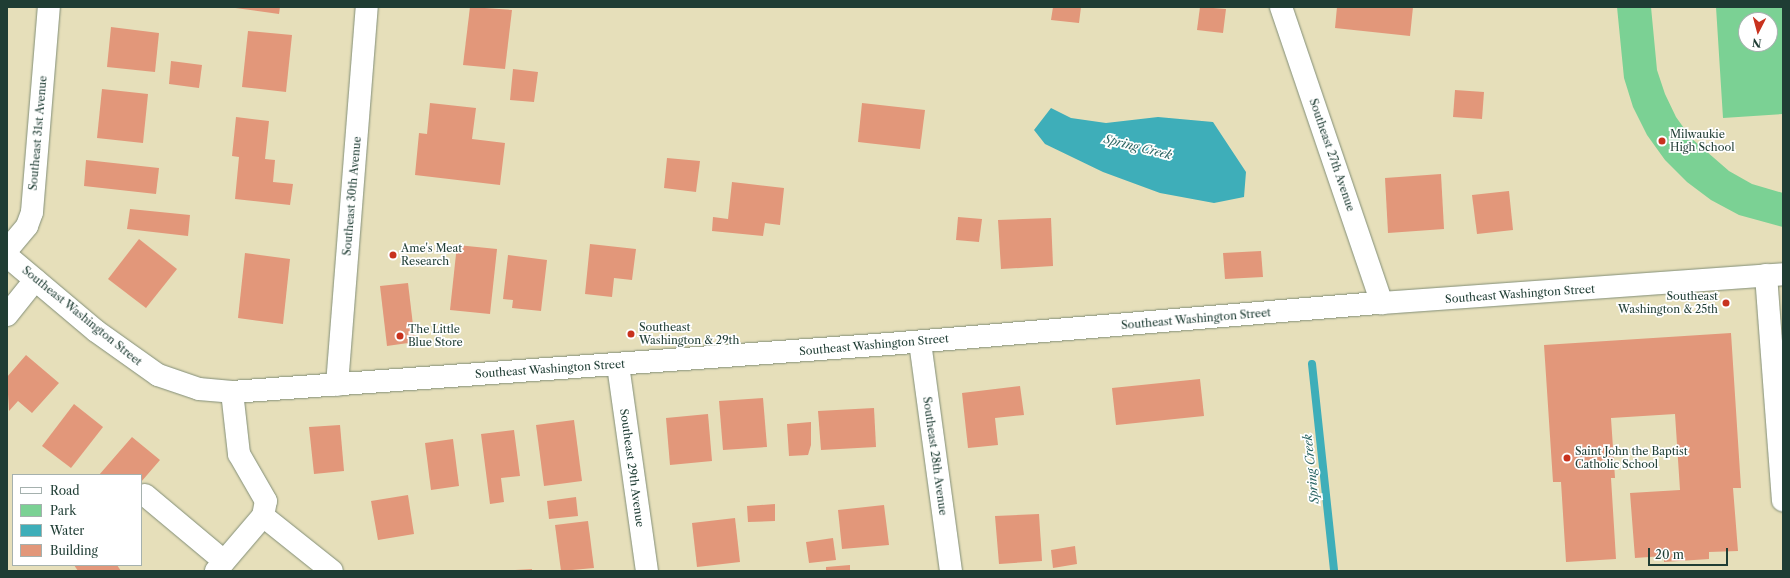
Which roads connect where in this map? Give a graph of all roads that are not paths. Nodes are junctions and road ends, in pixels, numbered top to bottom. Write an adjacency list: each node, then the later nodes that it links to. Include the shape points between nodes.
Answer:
1 (49, 7): 4 (street, Southeast 31st Avenue, via 32,212 26,226)
2 (367, 7): 12 (street, Southeast 30th Avenue)
3 (1281, 7): 8 (street, Southeast 27th Avenue)
4 (7, 250)
5 (7, 256): 7 (street, Southeast Washington Street)
6 (1774, 275): 8 (street, Southeast Washington Street); 15 (street)
7 (35, 280): 9 (street); 13 (street, Southeast Washington Street, via 96,331 158,375 199,389)
8 (1382, 303): 10 (street, Southeast Washington Street)
9 (7, 314)
10 (920, 342): 11 (street, Southeast Washington Street); 20 (street, Southeast 28th Avenue)
11 (618, 365): 12 (street, Southeast Washington Street); 19 (street, Southeast 29th Avenue)
12 (337, 385): 13 (street, Southeast Washington Street)
13 (232, 392): 16 (street, via 239,454 266,501)
14 (145, 495): 17 (street)
15 (1783, 500)
16 (263, 516): 17 (street); 18 (street)
17 (220, 566)
18 (332, 571)
19 (646, 571)
20 (951, 571)

